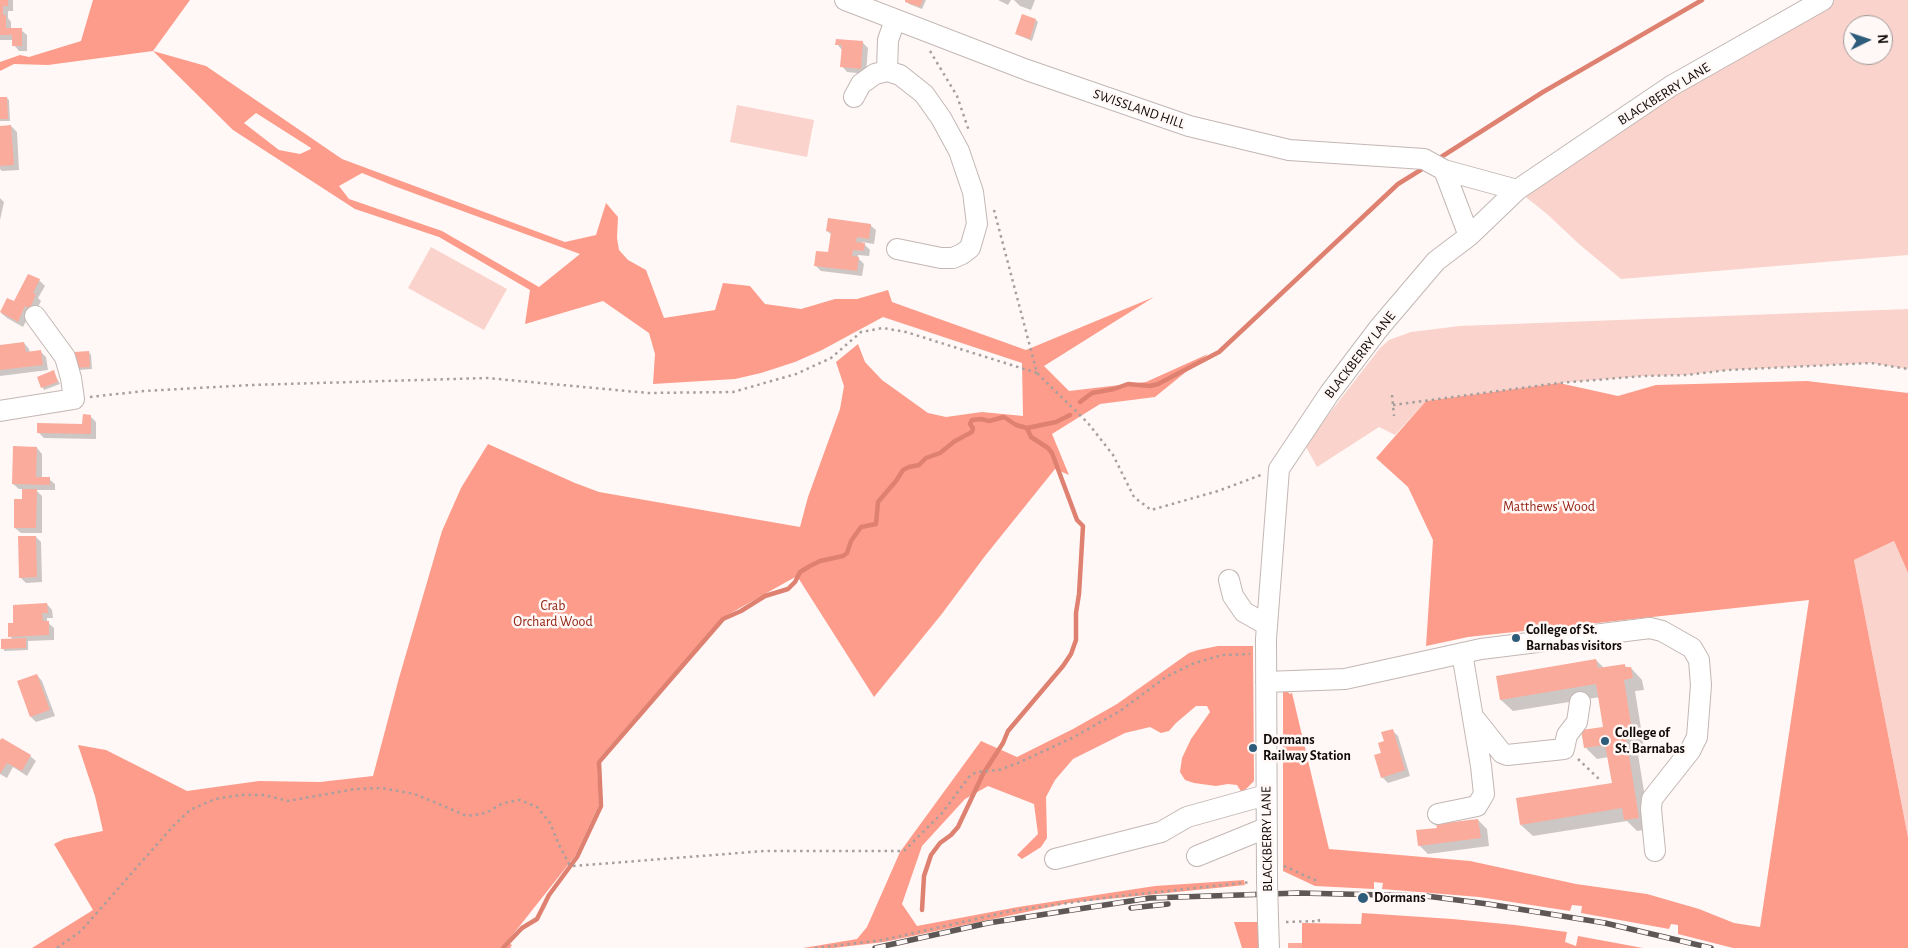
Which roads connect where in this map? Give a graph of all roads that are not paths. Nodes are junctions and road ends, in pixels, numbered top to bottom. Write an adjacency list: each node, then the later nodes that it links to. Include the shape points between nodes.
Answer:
1 (845, 0): 3 (street, SWISSLAND HILL)
2 (1823, 0): 7 (street, BLACKBERRY LANE, via 1672,86)
3 (895, 20): 4 (street, via 888,40); 6 (street, SWISSLAND HILL, via 1189,126 1289,150 1424,159)
4 (887, 71): 5 (street, via 875,74 861,84); 9 (street, via 900,75 924,94 941,118 959,151 973,192 977,224 970,248 953,258)
5 (854, 97)
6 (1444, 170): 7 (street, SWISSLAND HILL); 8 (street)
7 (1517, 190): 8 (street, BLACKBERRY LANE)
8 (1470, 236): 13 (street, BLACKBERRY LANE, via 1436,261 1379,328 1279,468)
9 (897, 249)
10 (36, 316): 11 (street, via 65,357 74,399)
11 (0, 411)
12 (1229, 580): 13 (street, via 1233,596 1244,612)
13 (1267, 625): 15 (street, BLACKBERRY LANE)
14 (1462, 653): 15 (street, via 1345,679); 17 (street); 21 (street, via 1650,628 1692,648 1699,660 1701,685 1697,737 1690,751 1652,799)
15 (1266, 682): 18 (street, BLACKBERRY LANE)
16 (1580, 702): 17 (street, via 1577,722 1567,735 1564,749 1507,755)
17 (1474, 718): 19 (street, via 1484,794 1478,806)
18 (1266, 795): 20 (street, BLACKBERRY LANE); 23 (street, via 1187,817 1161,832)
19 (1438, 814)
20 (1266, 828): 22 (street); 24 (street, BLACKBERRY LANE, bridge, via 1275,864 1277,920)
21 (1655, 851)
22 (1197, 856)
23 (1055, 859)
24 (1268, 948)

